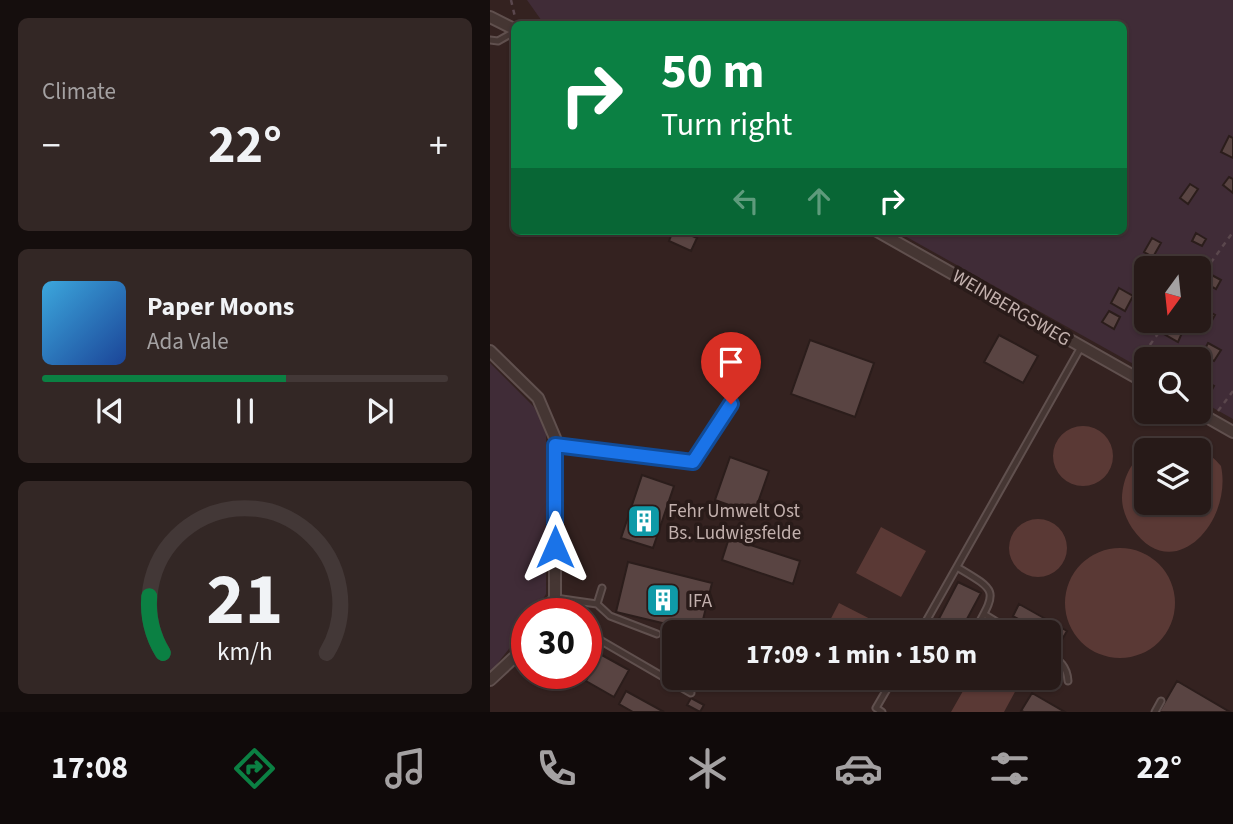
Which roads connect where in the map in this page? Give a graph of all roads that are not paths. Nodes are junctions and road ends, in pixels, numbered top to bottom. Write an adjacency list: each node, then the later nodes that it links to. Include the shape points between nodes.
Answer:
1 (490, 17): 2 (street)
2 (511, 26)
3 (511, 31): 4 (lane, via 498,41)
4 (490, 40)
5 (884, 235): 6 (street, WEINBERGSWEG)
6 (1081, 347): 8 (street, WEINBERGSWEG); 13 (lane)
7 (490, 351): 12 (street, via 538,398)
8 (1134, 376)
9 (731, 404): 12 (lane, via 693,462)
10 (1211, 419): 11 (street)
11 (1233, 432)
12 (555, 445): 15 (street)
13 (957, 567): 18 (lane, via 985,583 990,591); 19 (lane)
14 (603, 588): 16 (lane)
15 (555, 598)
16 (599, 598)
17 (602, 608): 22 (lane)
18 (984, 614): 20 (lane); 21 (lane)
19 (927, 620)
20 (981, 620)
21 (994, 620)
22 (657, 634)
23 (602, 641): 29 (lane)
24 (511, 660): 26 (street)
25 (1061, 662): 27 (lane)
26 (490, 680)
27 (1068, 681)
28 (886, 690): 31 (lane, via 876,708)
29 (691, 693)
30 (1161, 701): 32 (lane)
31 (882, 712)
32 (1155, 712)

